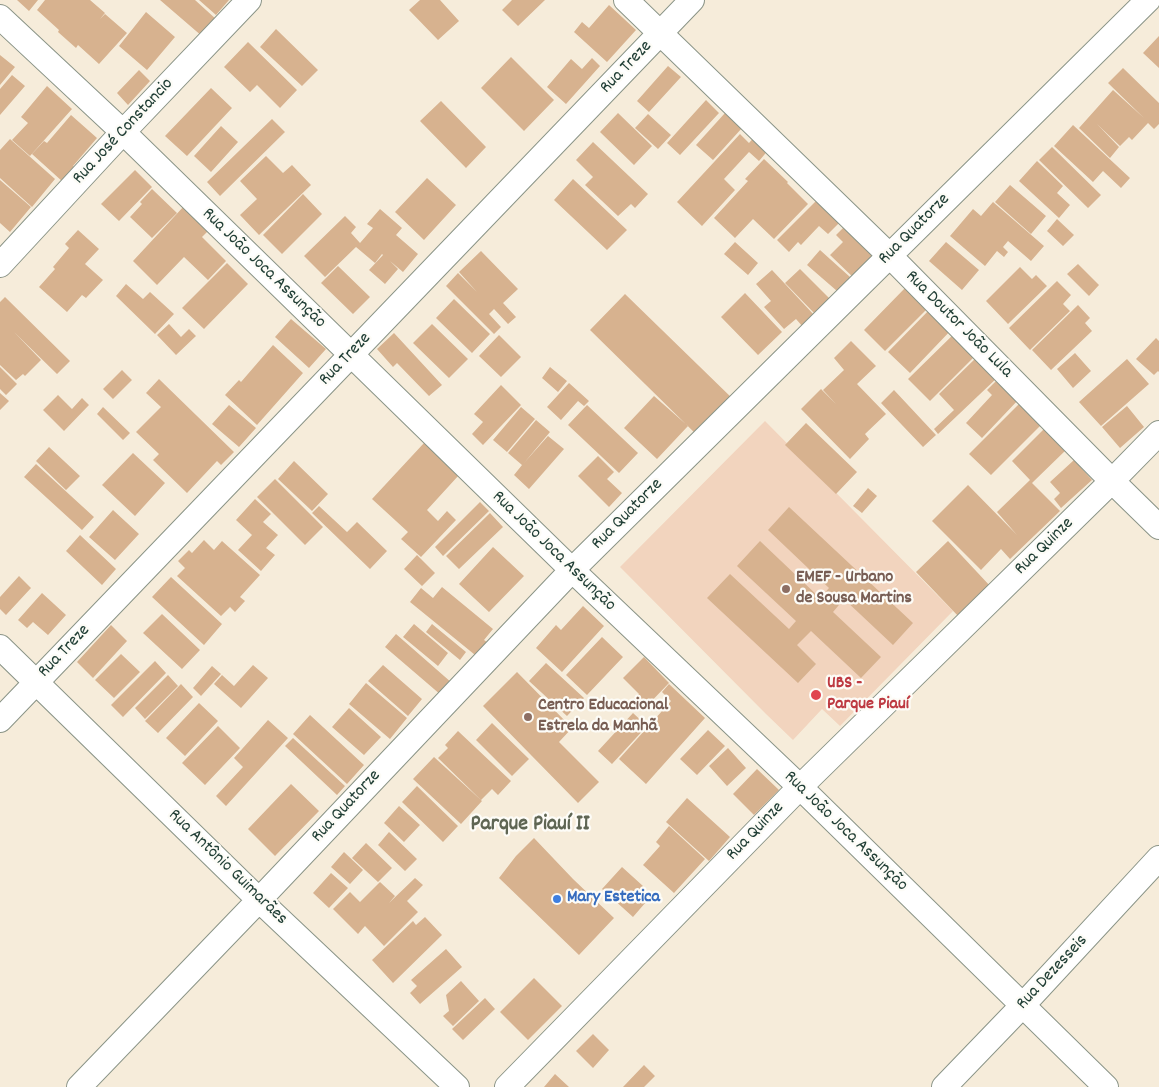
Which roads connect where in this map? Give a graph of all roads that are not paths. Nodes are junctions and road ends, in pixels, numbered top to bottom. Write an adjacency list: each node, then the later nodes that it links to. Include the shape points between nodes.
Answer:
1 (249, 0): 7 (street, Rua José Constancio)
2 (626, 0): 6 (street, Rua Doutor João Lula)
3 (692, 0): 6 (street, Rua Treze)
4 (1148, 0): 8 (street, Rua Quatorze)
5 (0, 17): 7 (street, Rua João Joca Assunção)
6 (660, 33): 8 (street, Rua Doutor João Lula); 10 (street, Rua Treze)
7 (123, 132): 9 (street, Rua José Constancio); 10 (street, Rua João Joca Assunção)
8 (890, 256): 12 (street, Rua Doutor João Lula); 14 (street, Rua Quatorze)
9 (0, 265)
10 (351, 355): 14 (street, Rua João Joca Assunção); 16 (street, Rua Treze)
11 (1159, 433): 12 (street, Rua Quinze)
12 (1112, 481): 13 (street, Rua Doutor João Lula); 18 (street, Rua Quinze)
13 (1159, 526)
14 (572, 570): 18 (street, Rua João Joca Assunção); 20 (street, Rua Quatorze)
15 (0, 647): 16 (street, Rua Antônio Guimarães)
16 (36, 682): 17 (street, Rua Treze); 20 (street, Rua Antônio Guimarães)
17 (0, 720)
18 (800, 787): 21 (street, Rua João Joca Assunção); 24 (street, Rua Quinze)
19 (1159, 858): 21 (street, Rua Dezesseis)
20 (260, 900): 22 (street, Rua Quatorze); 23 (street, Rua Antônio Guimarães)
21 (1023, 1005): 25 (street, Rua Dezesseis); 26 (street, Rua João Joca Assunção)
22 (79, 1087)
23 (457, 1087)
24 (507, 1087)
25 (944, 1087)
26 (1106, 1087)

